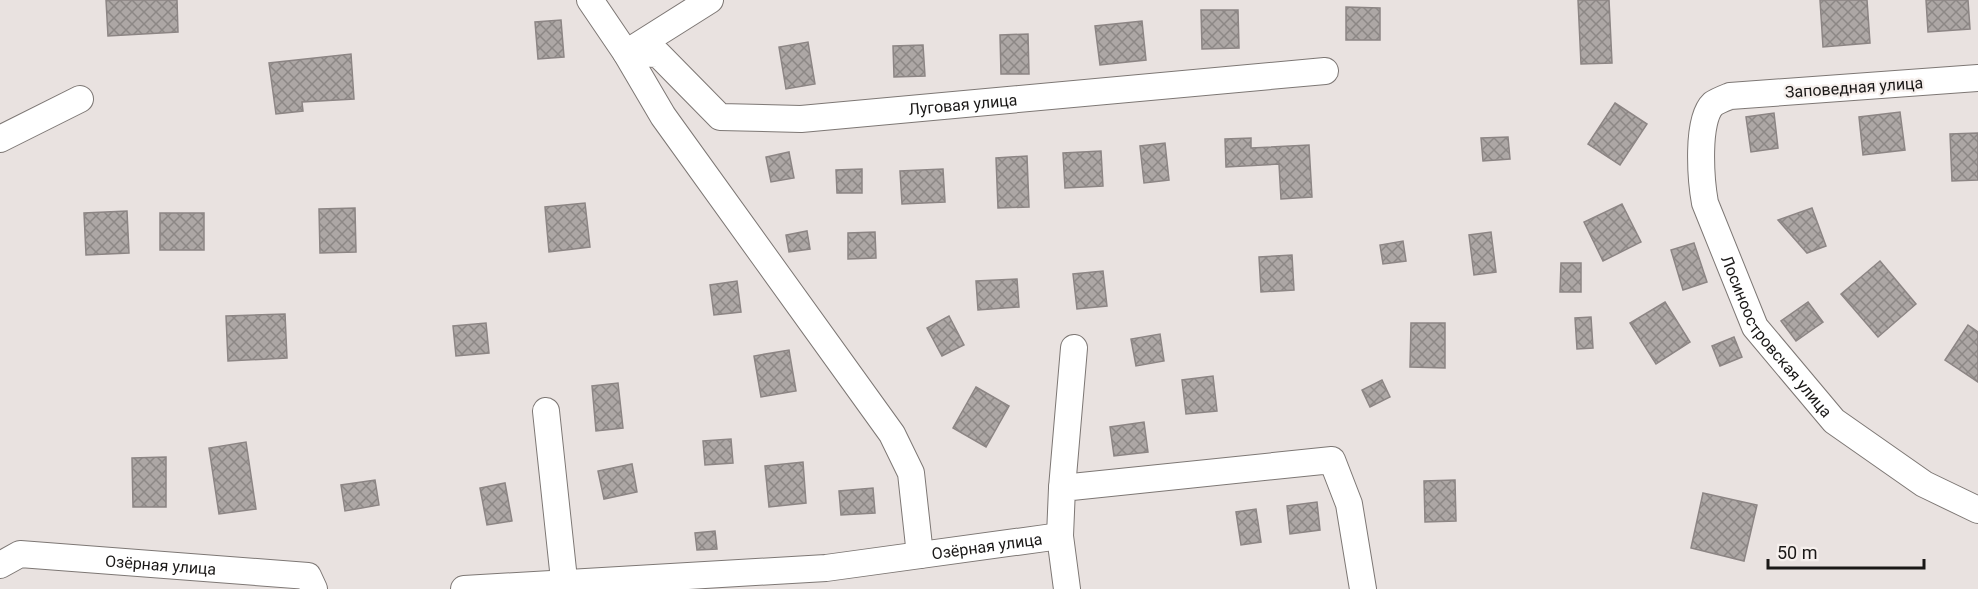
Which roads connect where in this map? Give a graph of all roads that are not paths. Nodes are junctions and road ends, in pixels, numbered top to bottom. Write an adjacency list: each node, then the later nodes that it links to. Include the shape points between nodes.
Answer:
1 (590, 0): 3 (street)
2 (710, 0): 3 (street)
3 (626, 52): 4 (street, Луговая улица, via 658,54 720,117 801,120); 14 (street, via 663,116 892,434 911,473)
4 (1325, 71)
5 (1978, 78): 6 (street, Заповедная улица)
6 (1730, 96): 12 (street, Лосиноостровская улица, via 1713,105 1703,124 1702,184 1755,327 1834,421 1924,483)
7 (80, 99): 8 (street)
8 (0, 139)
9 (1074, 348): 11 (street, Озёрная улица)
10 (546, 411): 17 (street)
11 (1062, 488): 13 (street, Озёрная улица); 21 (street, via 1332,460 1349,504)
12 (1978, 510)
13 (1060, 536): 14 (street, Озёрная улица); 20 (street)
14 (920, 555): 16 (street, Озёрная улица)
15 (0, 565): 18 (street, Озёрная улица, via 20,554 308,576)
16 (827, 579): 17 (street, Озёрная улица)
17 (565, 586): 19 (street, Озёрная улица)
18 (314, 589)
19 (464, 589)
20 (1067, 589)
21 (1363, 589)

